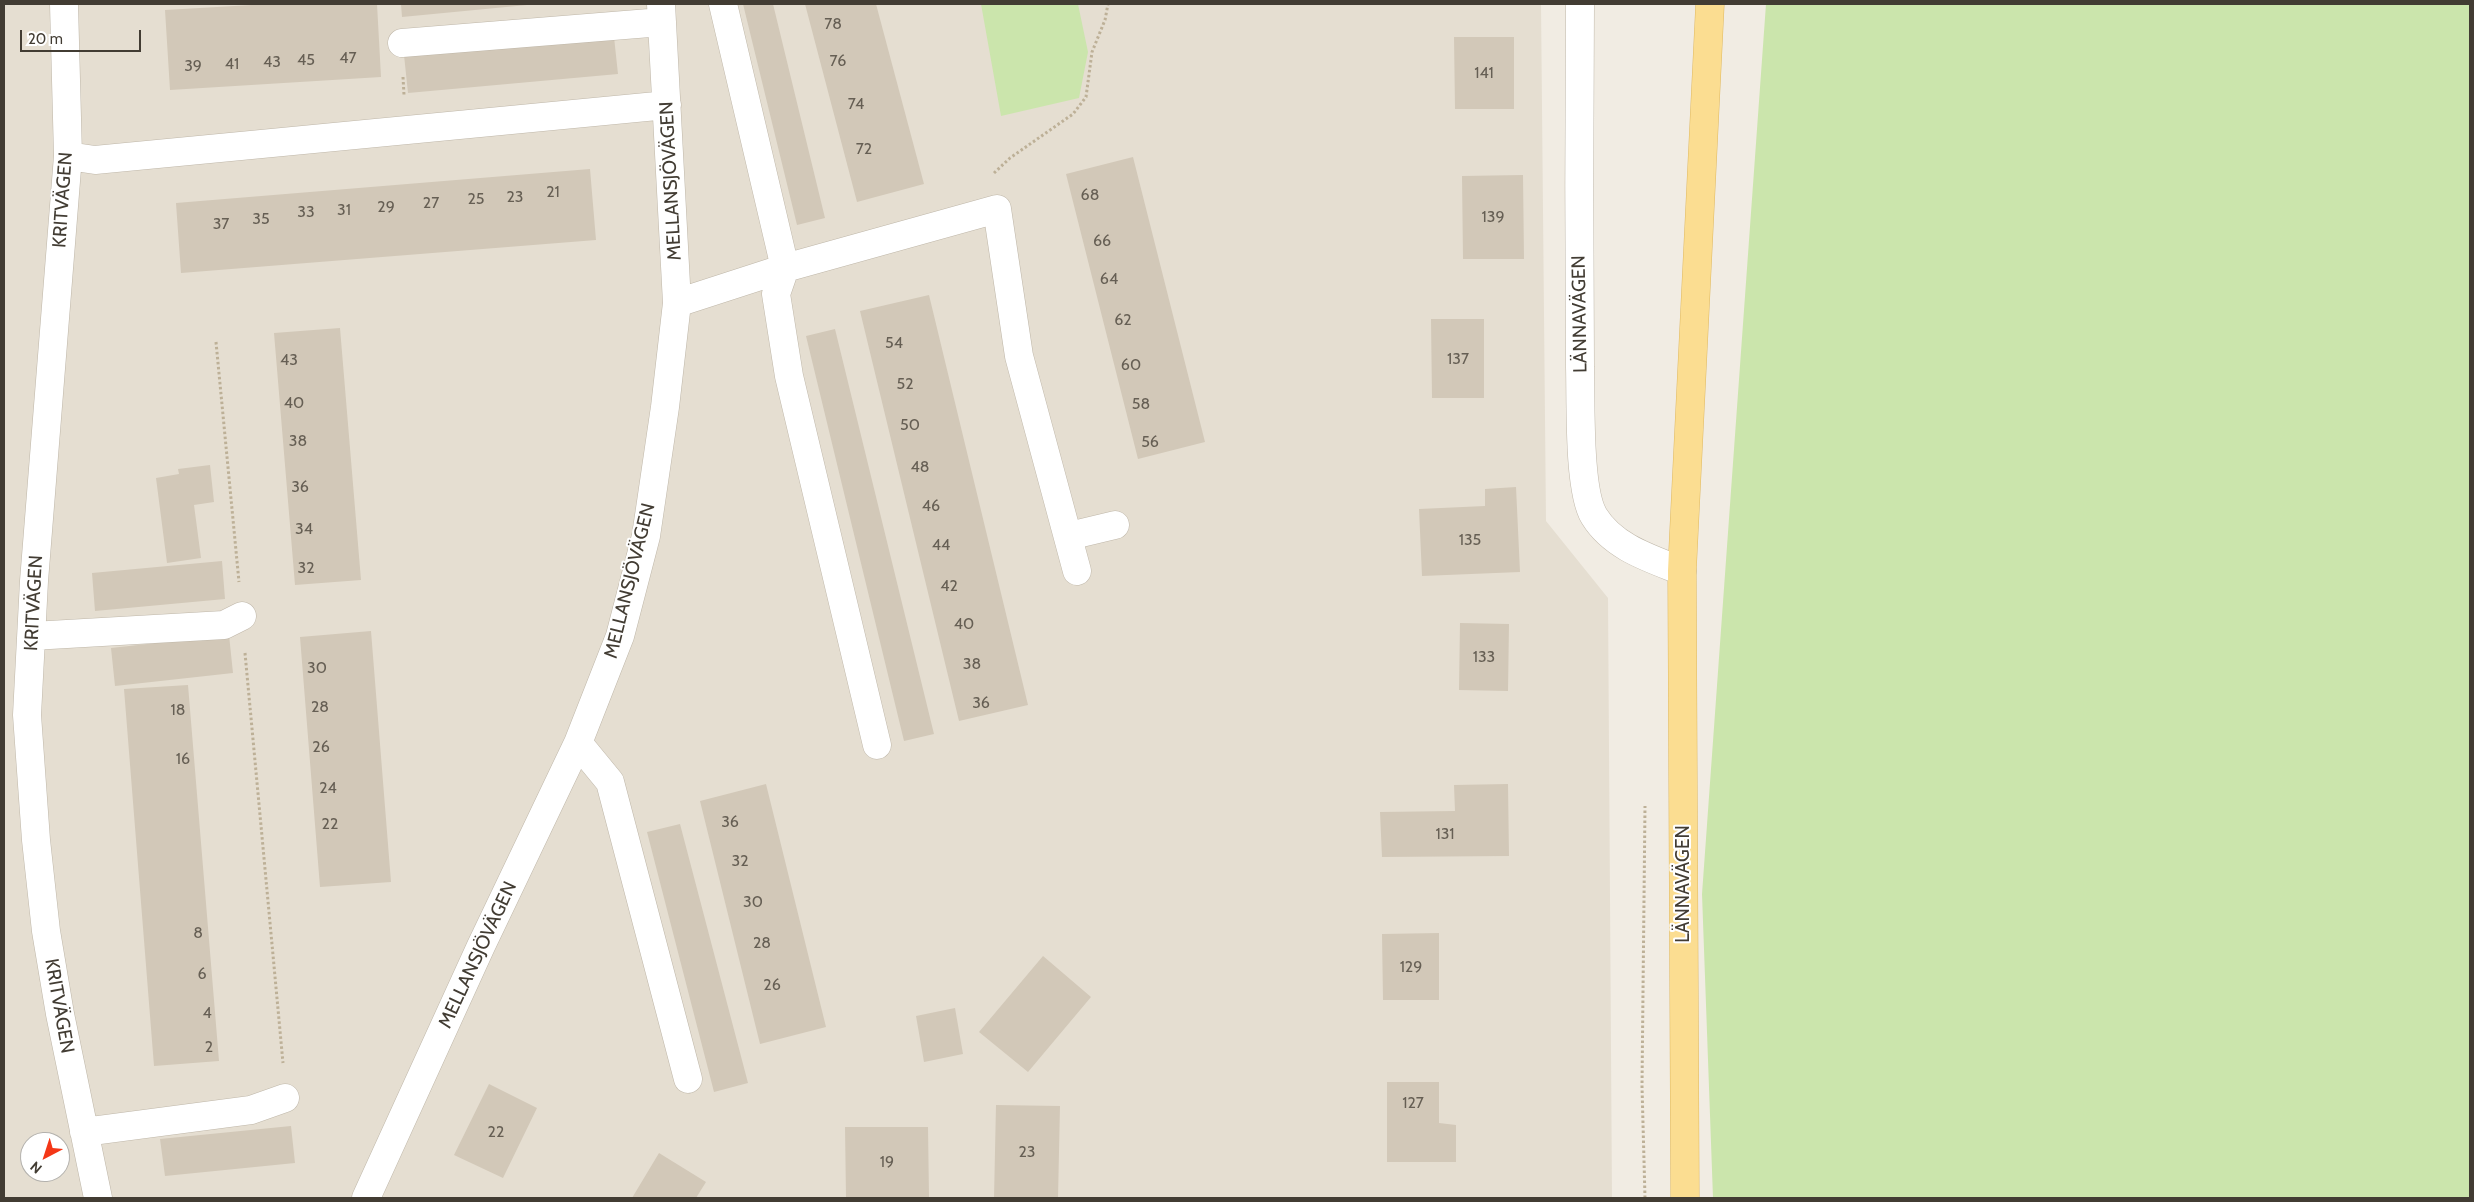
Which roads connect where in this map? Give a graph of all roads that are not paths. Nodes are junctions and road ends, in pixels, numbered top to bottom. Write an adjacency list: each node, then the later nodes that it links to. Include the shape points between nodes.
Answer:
1 (64, 4): 8 (street, KRITVÄGEN)
2 (723, 4): 9 (street)
3 (1580, 4): 14 (street, LÄNNAVÄGEN, via 1578,229 1585,489 1593,515 1607,533 1626,547)
4 (1710, 4): 14 (main road, LÄNNAVÄGEN)
5 (662, 13): 6 (street); 7 (street, MELLANSJÖVÄGEN)
6 (402, 43)
7 (668, 105): 8 (street, via 95,160); 10 (street, MELLANSJÖVÄGEN)
8 (68, 156): 16 (street, KRITVÄGEN)
9 (786, 268): 10 (street); 12 (street, via 997,209 1019,356); 18 (street, via 776,294 789,376)
10 (677, 303): 17 (street, MELLANSJÖVÄGEN, via 646,536 620,636)
11 (1115, 524): 12 (street)
12 (1069, 536): 13 (street)
13 (1077, 571)
14 (1682, 571): 24 (main road, LÄNNAVÄGEN)
15 (242, 616): 16 (street, via 224,625)
16 (32, 636): 21 (street, KRITVÄGEN, via 27,715 36,840 46,931)
17 (578, 743): 19 (street, via 610,782); 23 (street, MELLANSJÖVÄGEN)
18 (877, 745)
19 (688, 1079)
20 (286, 1098): 21 (street, via 251,1110)
21 (84, 1132): 22 (street, KRITVÄGEN)
22 (98, 1198)
23 (366, 1198)
24 (1685, 1198)

